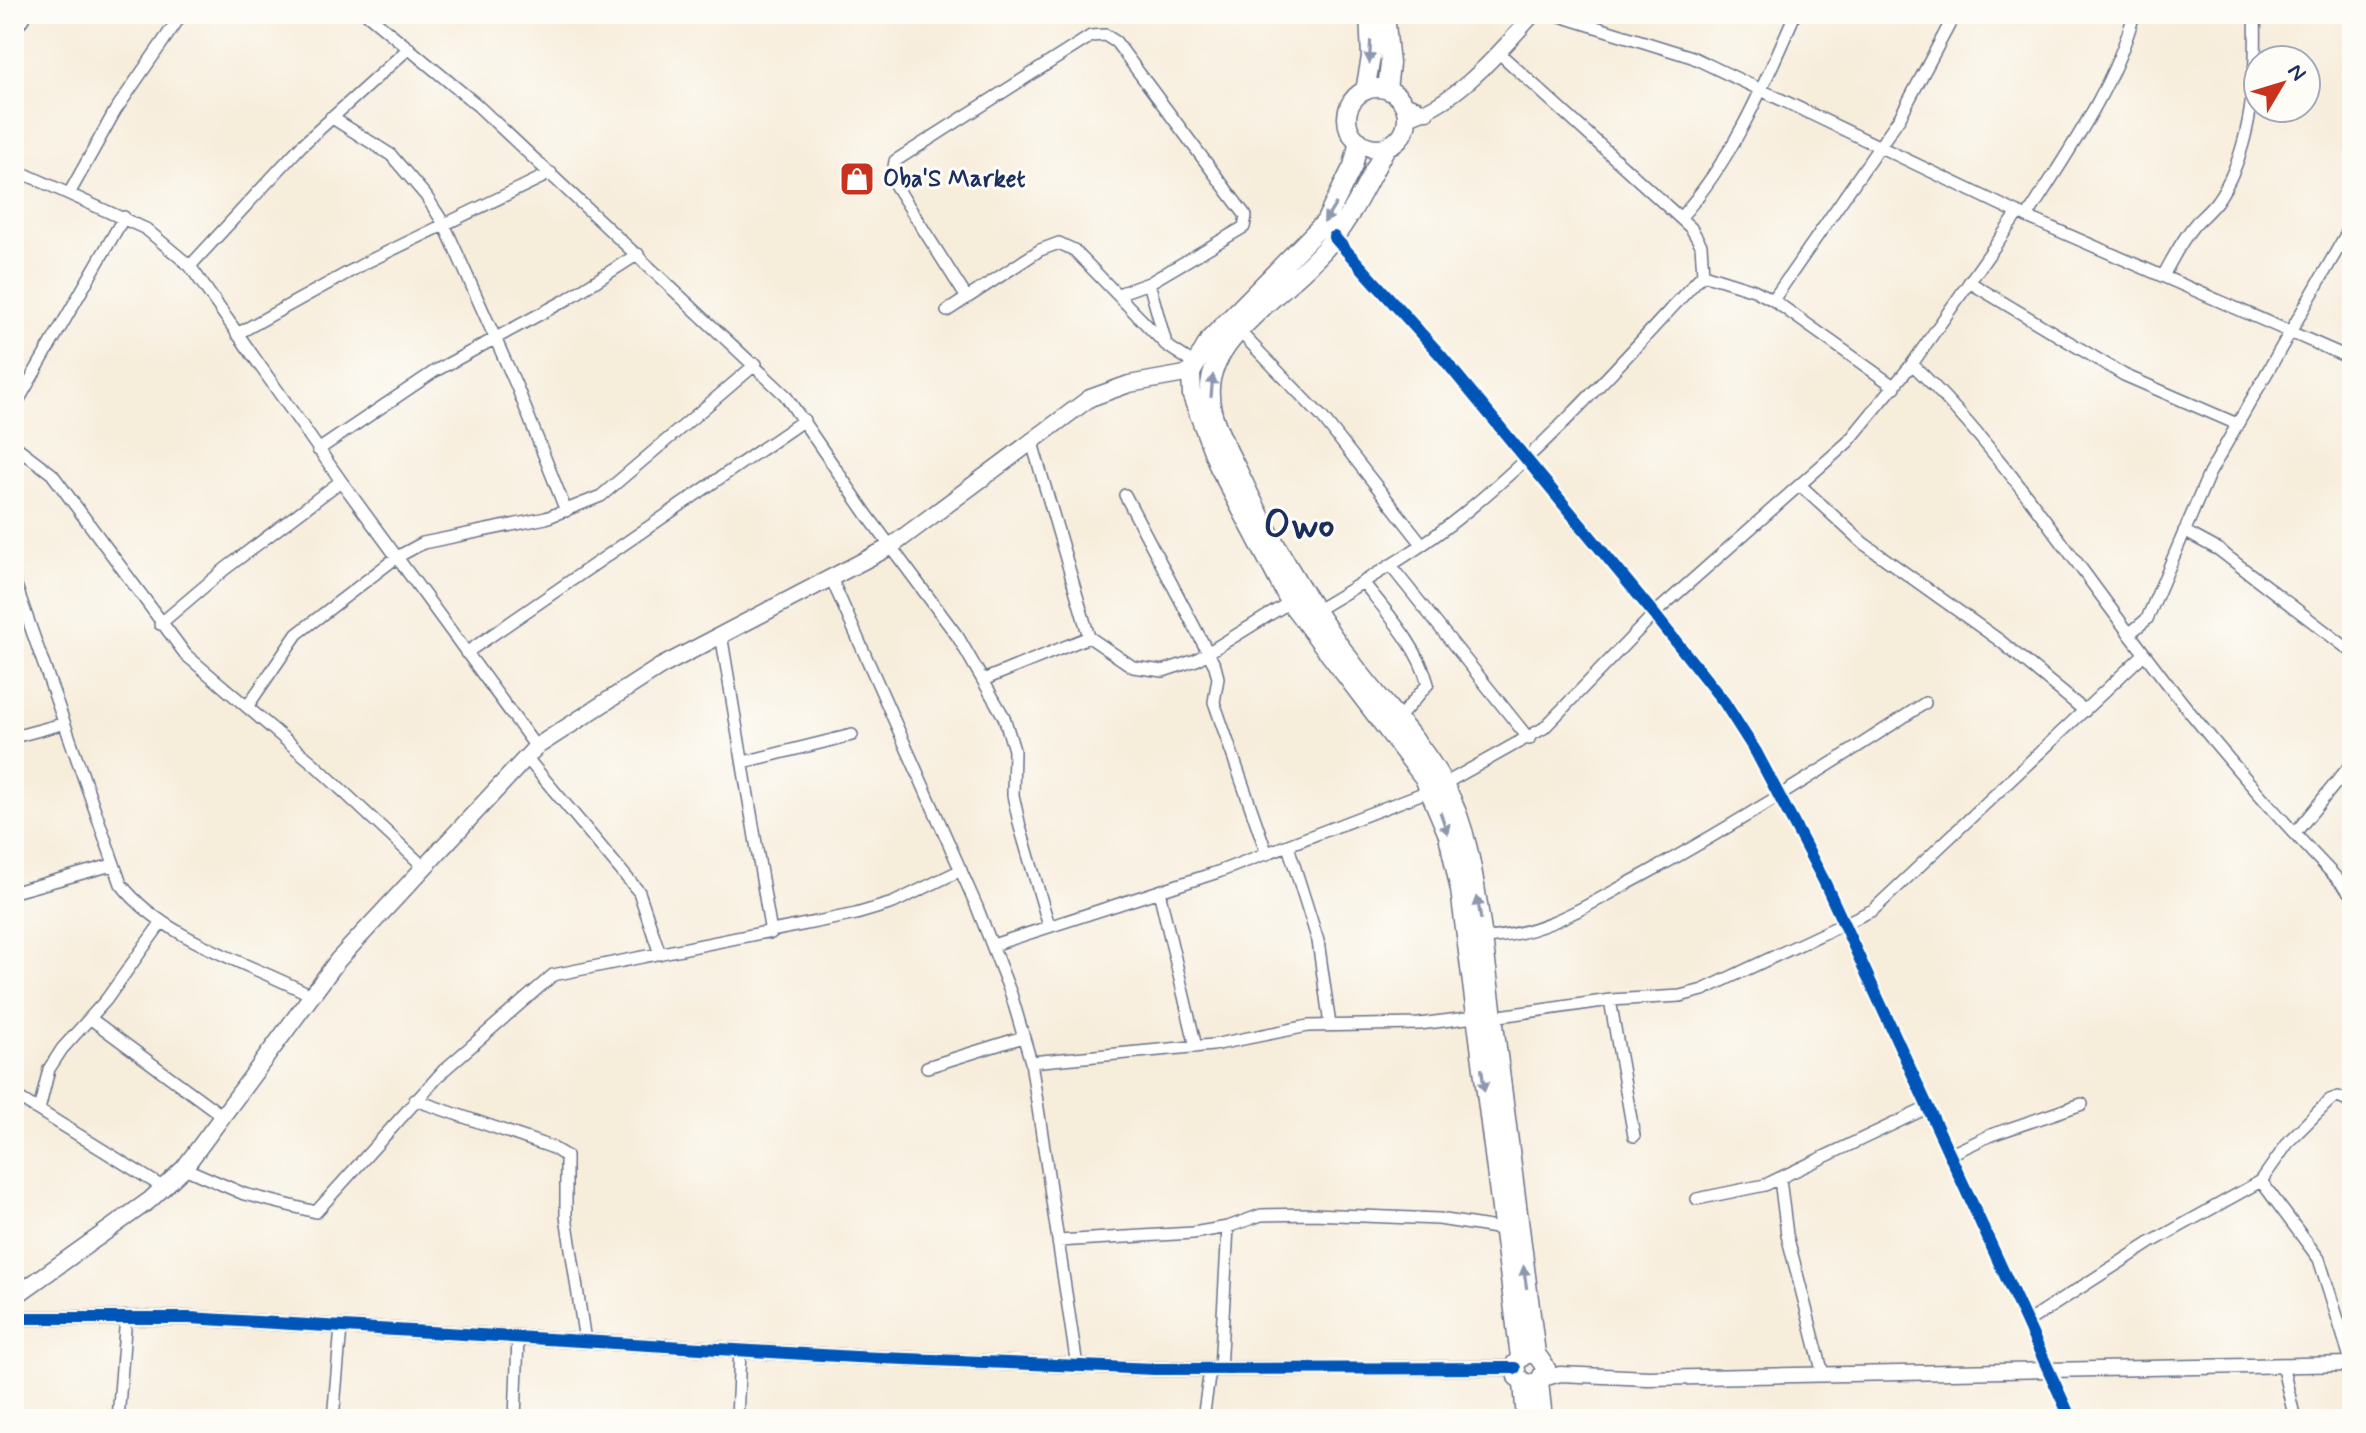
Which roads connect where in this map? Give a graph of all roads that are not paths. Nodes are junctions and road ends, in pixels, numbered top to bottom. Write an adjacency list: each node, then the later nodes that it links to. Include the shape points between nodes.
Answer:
1 (26, 14): 12 (street)
2 (182, 14): 25 (street, via 115,111)
3 (367, 14): 13 (street)
4 (1369, 14): 17 (main road, one-way to 17, via 1371,57)
5 (1385, 14): 15 (main road)
6 (1534, 14): 14 (street)
7 (1554, 14): 16 (street, via 1692,57)
8 (1795, 14): 16 (street)
9 (1955, 14): 22 (street, via 1917,90)
10 (2134, 14): 26 (street, via 2100,96)
11 (2255, 14): 35 (street, via 2253,77 2237,158 2217,202 2195,225)
12 (14, 32)
13 (409, 48): 19 (street); 24 (street)
14 (1498, 52): 18 (street, via 1428,112); 28 (street)
15 (1387, 89): 17 (main road); 18 (main road)
16 (1761, 89): 22 (street); 28 (street, via 1710,181)
17 (1365, 91): 20 (main road, via 1353,100 1348,114)
18 (1405, 111): 21 (main road, via 1399,138)
19 (331, 117): 29 (street, via 391,155); 33 (street)
20 (1359, 141): 21 (main road); 50 (main road, one-way to 50, via 1353,166 1325,222 1210,339)
21 (1387, 146): 31 (main road)
22 (1879, 146): 26 (street); 40 (street)
23 (14, 169): 25 (street)
24 (551, 173): 29 (street); 32 (street)
25 (70, 192): 27 (street)
26 (2022, 215): 35 (street); 36 (street)
27 (124, 217): 33 (street); 52 (street)
28 (1680, 218): 34 (street, via 1701,245)
29 (444, 224): 44 (street); 45 (street)
30 (2352, 224): 43 (street)
31 (1334, 237): 42 (main road); 58 (street)
32 (638, 254): 45 (street); 48 (street)
33 (190, 266): 44 (street)
34 (1703, 274): 40 (street); 58 (street)
35 (2163, 276): 43 (street)
36 (1969, 282): 49 (street); 54 (street, via 2124,375)
37 (1149, 283): 38 (street); 39 (street, via 1244,227 1246,216 1116,42 1105,35 1091,36 895,161 892,180); 46 (street)
38 (1118, 294): 39 (street, via 1074,250 1059,243); 46 (street)
39 (967, 298): 41 (street)
40 (1773, 300): 51 (street)
41 (947, 311)
42 (1240, 332): 64 (street, via 1322,417); 68 (main road, one-way to 42, via 1211,410 1215,366)
43 (2292, 333): 47 (street); 54 (street)
44 (237, 334): 57 (street)
45 (497, 339): 57 (street, via 422,379); 62 (street)
46 (1166, 345): 50 (street)
47 (2352, 359)
48 (756, 364): 53 (street); 62 (street, via 601,496)
49 (1912, 364): 51 (street); 77 (street, via 1982,436)
50 (1193, 368): 55 (main road, via 1108,390); 68 (main road, via 1192,396 1209,443)
51 (1895, 387): 60 (street, via 1848,442)
52 (14, 408)
53 (804, 420): 65 (street); 81 (street)
54 (2237, 424): 63 (street)
55 (1031, 439): 65 (main road); 78 (street)
56 (14, 445): 75 (street, via 52,474)
57 (318, 450): 59 (street)
58 (1526, 459): 64 (street); 74 (street)
59 (341, 481): 66 (street); 75 (street)
60 (1800, 485): 74 (street); 86 (street, via 1863,543 1999,640)
61 (1125, 495): 79 (street)
62 (566, 511): 66 (street, via 423,543)
63 (2184, 531): 77 (street, via 2147,619); 80 (street, via 2219,550)
64 (1422, 544): 67 (street)
65 (890, 547): 69 (main road); 83 (street, via 907,564)
66 (397, 557): 81 (street); 85 (street, via 297,634)
67 (1390, 565): 71 (street); 91 (street)
68 (1283, 574): 72 (main road); 73 (main road)
69 (831, 578): 76 (main road); 102 (street)
70 (14, 580): 88 (street)
71 (1363, 582): 73 (street); 87 (street, via 1413,650 1428,684)
72 (1290, 602): 79 (street); 95 (main road)
73 (1315, 611): 87 (main road)
74 (1654, 614): 91 (street); 96 (street, via 1724,702)
75 (160, 624): 85 (street, via 186,655)
76 (721, 634): 92 (main road, via 606,699); 93 (street)
77 (2129, 634): 82 (street)
78 (1089, 637): 79 (street, via 1133,667 1150,672 1178,668); 83 (street)
79 (1208, 652): 99 (street, via 1218,678 1214,702)
80 (2352, 652)
81 (466, 653): 92 (street)
82 (2144, 654): 86 (street); 97 (street)
83 (983, 680): 107 (street, via 1004,717 1014,750 1013,795)
84 (1925, 703): 96 (street)
85 (247, 707): 101 (street)
86 (2085, 711): 108 (street, via 1897,890)
87 (1397, 720): 95 (main road)
88 (62, 724): 90 (street); 100 (street)
89 (852, 735): 93 (street)
90 (14, 737)
91 (1529, 739): 95 (street)
92 (530, 752): 101 (main road); 112 (street, via 639,892)
93 (744, 762): 109 (street)
94 (2352, 763): 97 (street)
95 (1437, 787): 98 (street); 110 (main road, one-way to 95, via 1463,830); 115 (main road, one-way to 115)
96 (1779, 794): 108 (street); 110 (street, via 1564,918 1507,937)
97 (2296, 832): 105 (street)
98 (1288, 846): 99 (street); 117 (street, via 1318,941)
99 (1267, 854): 103 (street)
100 (112, 865): 104 (street); 106 (street, via 138,907)
101 (423, 866): 113 (main road)
102 (961, 870): 109 (street, via 893,903); 111 (street)
103 (1159, 891): 107 (street); 119 (street)
104 (14, 892)
105 (2352, 894)
106 (161, 923): 113 (street); 116 (street)
107 (1049, 926): 111 (street)
108 (1844, 926): 114 (street, via 1703,990); 126 (street)
109 (771, 933): 112 (street)
110 (1483, 938): 115 (main road)
111 (993, 945): 118 (street)
112 (660, 954): 123 (street, via 553,975 473,1041)
113 (311, 995): 128 (main road)
114 (1610, 1000): 115 (street); 129 (street)
115 (1484, 1017): 117 (street); 137 (main road, one-way to 137); 151 (main road, one-way to 115)
116 (91, 1019): 127 (street, via 49,1069); 128 (street)
117 (1330, 1025): 119 (street, via 1284,1028)
118 (1023, 1037): 120 (street); 121 (street)
119 (1196, 1047): 120 (street)
120 (1031, 1062): 138 (street)
121 (927, 1067)
122 (14, 1095): 127 (street)
123 (415, 1100): 131 (street, via 316,1212 244,1194); 145 (street, via 566,1156 566,1216)
124 (2352, 1103): 133 (street, via 2338,1097 2330,1100 2290,1140)
125 (2082, 1104): 130 (street)
126 (1929, 1107): 130 (street); 132 (street)
127 (39, 1110): 134 (street)
128 (224, 1117): 131 (main road)
129 (1634, 1136)
130 (1951, 1154): 142 (street)
131 (184, 1168): 134 (main road)
132 (1780, 1179): 135 (street); 153 (street, via 1787,1235)
133 (2261, 1181): 142 (street, via 2150,1243); 147 (street, via 2319,1259)
134 (164, 1188): 139 (main road)
135 (1697, 1199)
136 (1228, 1227): 137 (street, via 1261,1215 1312,1214 1439,1219); 138 (street); 150 (street)
137 (1502, 1229): 151 (main road)
138 (1058, 1241): 149 (street)
139 (14, 1297)
140 (126, 1316): 141 (street); 143 (street); 154 (street)
141 (14, 1318)
142 (2027, 1322): 152 (street)
143 (341, 1328): 144 (street); 155 (street)
144 (518, 1338): 145 (street); 156 (street)
145 (585, 1341): 146 (street)
146 (740, 1351): 149 (street); 157 (street)
147 (2352, 1364): 148 (street)
148 (2282, 1365): 152 (street); 162 (street)
149 (1077, 1366): 150 (street)
150 (1215, 1370): 151 (street); 158 (street)
151 (1535, 1371): 153 (street, via 1648,1378); 159 (main road); 160 (main road)
152 (2048, 1371): 153 (street); 161 (street)
153 (1823, 1374)
154 (118, 1419)
155 (333, 1419)
156 (515, 1419)
157 (737, 1419)
158 (1203, 1419)
159 (1526, 1419)
160 (1543, 1419)
161 (2071, 1419)
162 (2295, 1419)

